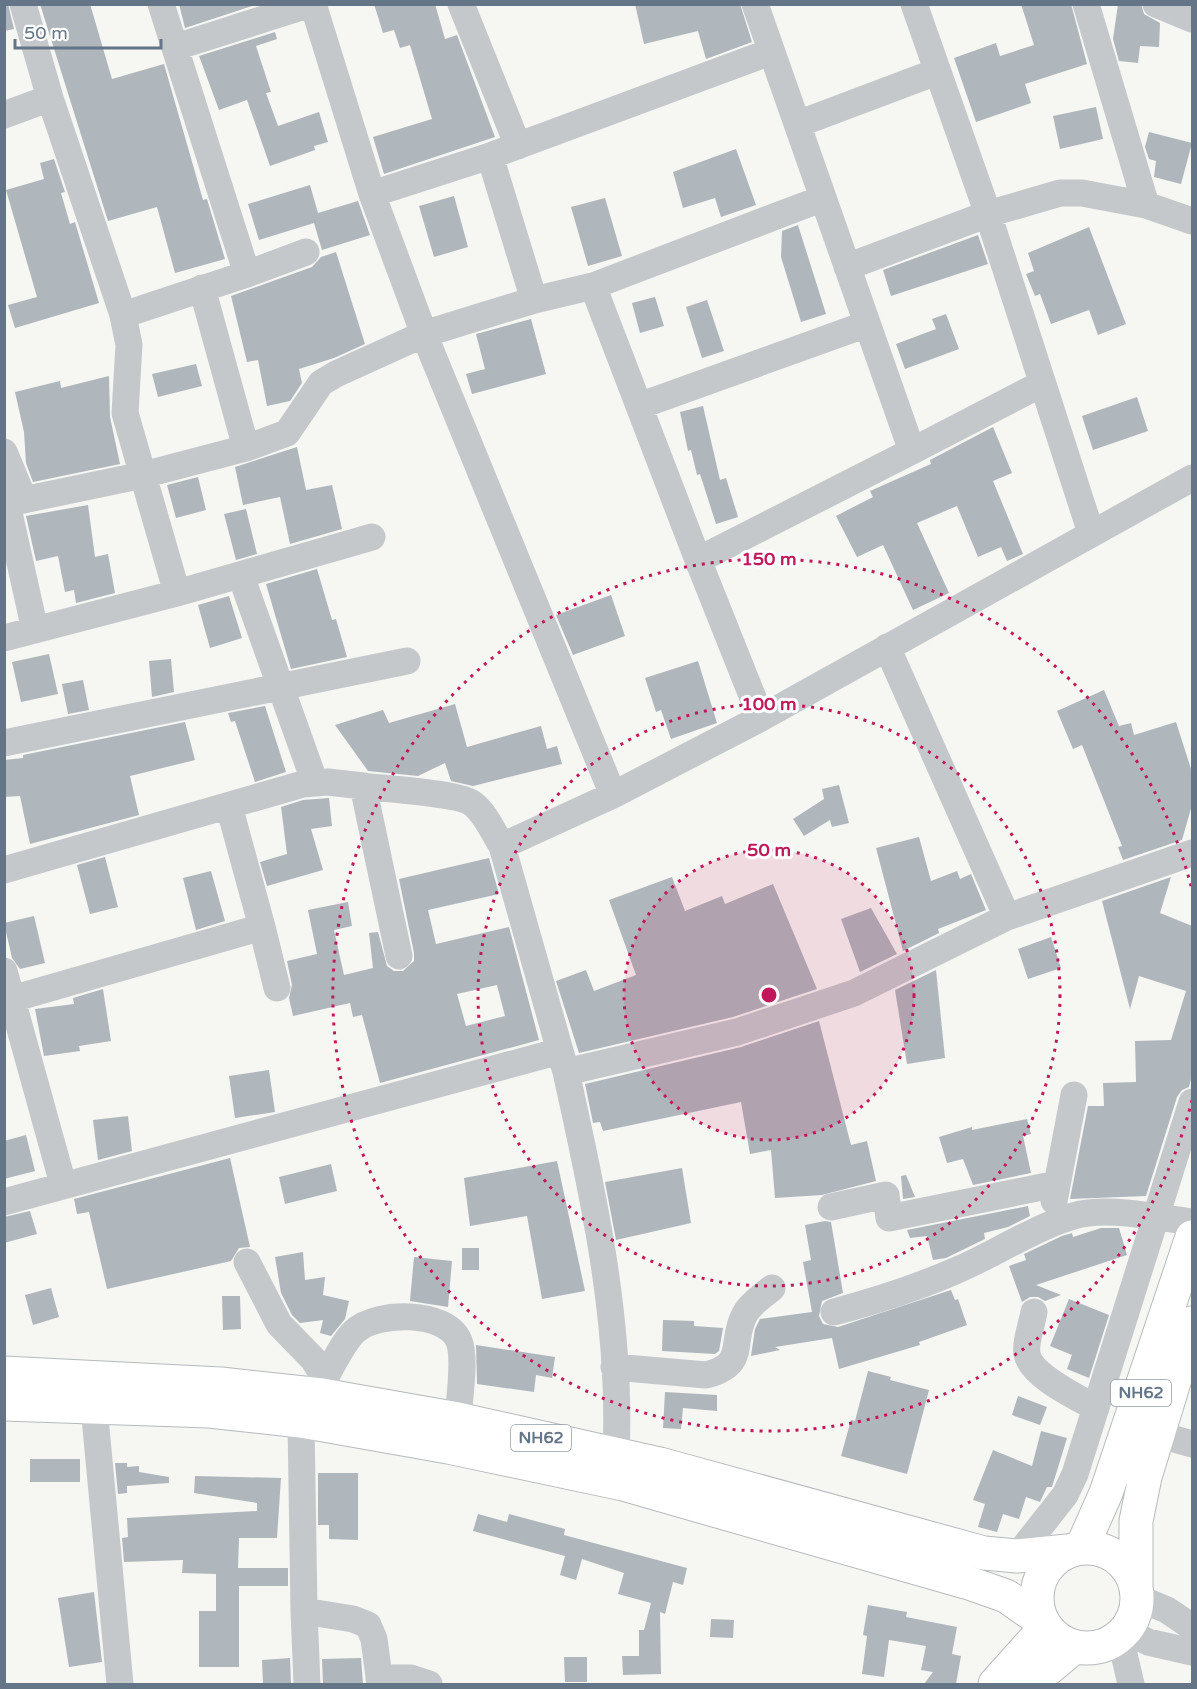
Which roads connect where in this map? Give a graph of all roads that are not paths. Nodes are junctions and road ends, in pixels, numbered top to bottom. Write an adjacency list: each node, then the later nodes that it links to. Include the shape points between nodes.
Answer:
1 (23, 4): 13 (street)
2 (161, 4): 10 (street)
3 (312, 4): 10 (street); 18 (street)
4 (461, 4): 16 (street)
5 (755, 4): 11 (street)
6 (914, 4): 12 (street)
7 (1086, 4): 20 (street)
8 (1156, 4): 9 (street)
9 (1192, 19)
10 (176, 47): 25 (street)
11 (770, 52): 15 (street); 16 (street)
12 (936, 72): 15 (street); 21 (street)
13 (50, 98): 14 (street); 29 (street)
14 (4, 115)
15 (798, 124): 19 (street)
16 (518, 146): 17 (street)
17 (490, 156): 18 (street); 28 (street)
18 (372, 194): 31 (street)
19 (821, 199): 24 (street); 26 (street)
20 (1146, 205): 21 (street, via 1082,193 1060,193); 22 (street)
21 (988, 214): 24 (street); 32 (street)
22 (1192, 221)
23 (306, 252): 25 (street)
24 (847, 267): 30 (street)
25 (247, 274): 27 (street)
26 (592, 286): 28 (street); 33 (street)
27 (202, 288): 29 (street); 34 (street)
28 (534, 300): 31 (street)
29 (123, 315): 37 (street, via 129,345 125,412)
30 (867, 324): 33 (street); 35 (street)
31 (424, 334): 34 (street, via 321,383 287,433); 54 (street)
32 (1041, 384): 35 (street); 40 (street)
33 (639, 406): 42 (street)
34 (246, 448): 37 (street)
35 (912, 451): 42 (street)
36 (4, 452): 39 (street)
37 (143, 475): 39 (street); 44 (street)
38 (1192, 478): 40 (street)
39 (12, 503): 45 (street)
40 (1091, 533): 47 (street)
41 (372, 537): 43 (street)
42 (698, 560): 50 (street)
43 (241, 576): 44 (street); 49 (street)
44 (177, 593): 45 (street)
45 (35, 630): 46 (street)
46 (4, 638)
47 (887, 647): 50 (street); 59 (street)
48 (407, 661): 49 (street)
49 (279, 687): 51 (street); 52 (street)
50 (761, 717): 54 (street)
51 (4, 743)
52 (315, 783): 53 (street); 55 (street)
53 (363, 786): 56 (street, via 471,801); 61 (street)
54 (613, 795): 56 (street)
55 (229, 806): 58 (street); 60 (street)
56 (502, 846): 65 (street)
57 (1192, 853): 59 (street)
58 (4, 870)
59 (1006, 917): 65 (street, via 854,993 737,1032)
60 (262, 927): 63 (street); 64 (street)
61 (399, 956)
62 (4, 971): 64 (street)
63 (277, 988)
64 (12, 999): 69 (street)
65 (563, 1062): 69 (street); 81 (street, via 590,1181 607,1288)
66 (1074, 1095): 68 (street)
67 (1192, 1102): 72 (street)
68 (1057, 1184): 71 (street, via 889,1218 886,1195); 73 (street, via 1053,1204)
69 (63, 1185): 70 (street)
70 (4, 1202)
71 (831, 1207)
72 (1155, 1218): 73 (street, via 1088,1213); 74 (street); 86 (street)
73 (1060, 1221): 78 (street, via 955,1272)
74 (1192, 1222)
75 (1192, 1237): 92 (main road, NH62, via 1106,1493)
76 (247, 1262): 83 (street, via 279,1324 313,1359)
77 (772, 1288): 81 (street, via 745,1312 734,1360 719,1372 706,1376)
78 (834, 1312)
79 (1034, 1312): 86 (street, via 1029,1361 1036,1371)
80 (1192, 1323): 89 (main road, NH62)
81 (614, 1367): 91 (street)
82 (4, 1373): 83 (main road, NH62)
83 (324, 1386): 87 (main road, NH62); 87 (street, via 354,1331 393,1316 437,1322 453,1331 459,1342)
84 (4, 1404): 85 (main road, NH62)
85 (94, 1407): 88 (main road, NH62, via 209,1411); 102 (street)
86 (1095, 1408): 93 (street, via 1065,1495)
87 (458, 1419): 91 (main road, NH62)
88 (301, 1421): 95 (street); 96 (main road, NH62, via 623,1484 972,1584 1006,1596)
89 (1157, 1434): 90 (street); 94 (main road, NH62, via 1136,1521)
90 (1192, 1444)
91 (616, 1454): 93 (main road, NH62, via 984,1553)
92 (1075, 1549): 93 (main road, NH62); 94 (main road, NH62, via 1106,1551 1117,1557 1132,1575); 96 (main road, NH62, via 1051,1563 1039,1581 1037,1608)
93 (1017, 1556)
94 (1137, 1592): 97 (street); 98 (main road, NH62, via 1134,1615)
95 (304, 1611): 101 (street, via 368,1625 374,1639); 103 (street)
96 (1044, 1624): 99 (main road, NH62); 105 (main road)
97 (1192, 1628)
98 (1123, 1633): 99 (main road, via 1106,1645); 100 (street); 107 (street)
99 (1074, 1647): 106 (main road)
100 (1192, 1652)
101 (379, 1681): 104 (street, via 411,1678)
102 (120, 1684)
103 (307, 1684)
104 (429, 1684)
105 (995, 1684)
106 (1030, 1684)
107 (1131, 1684)

